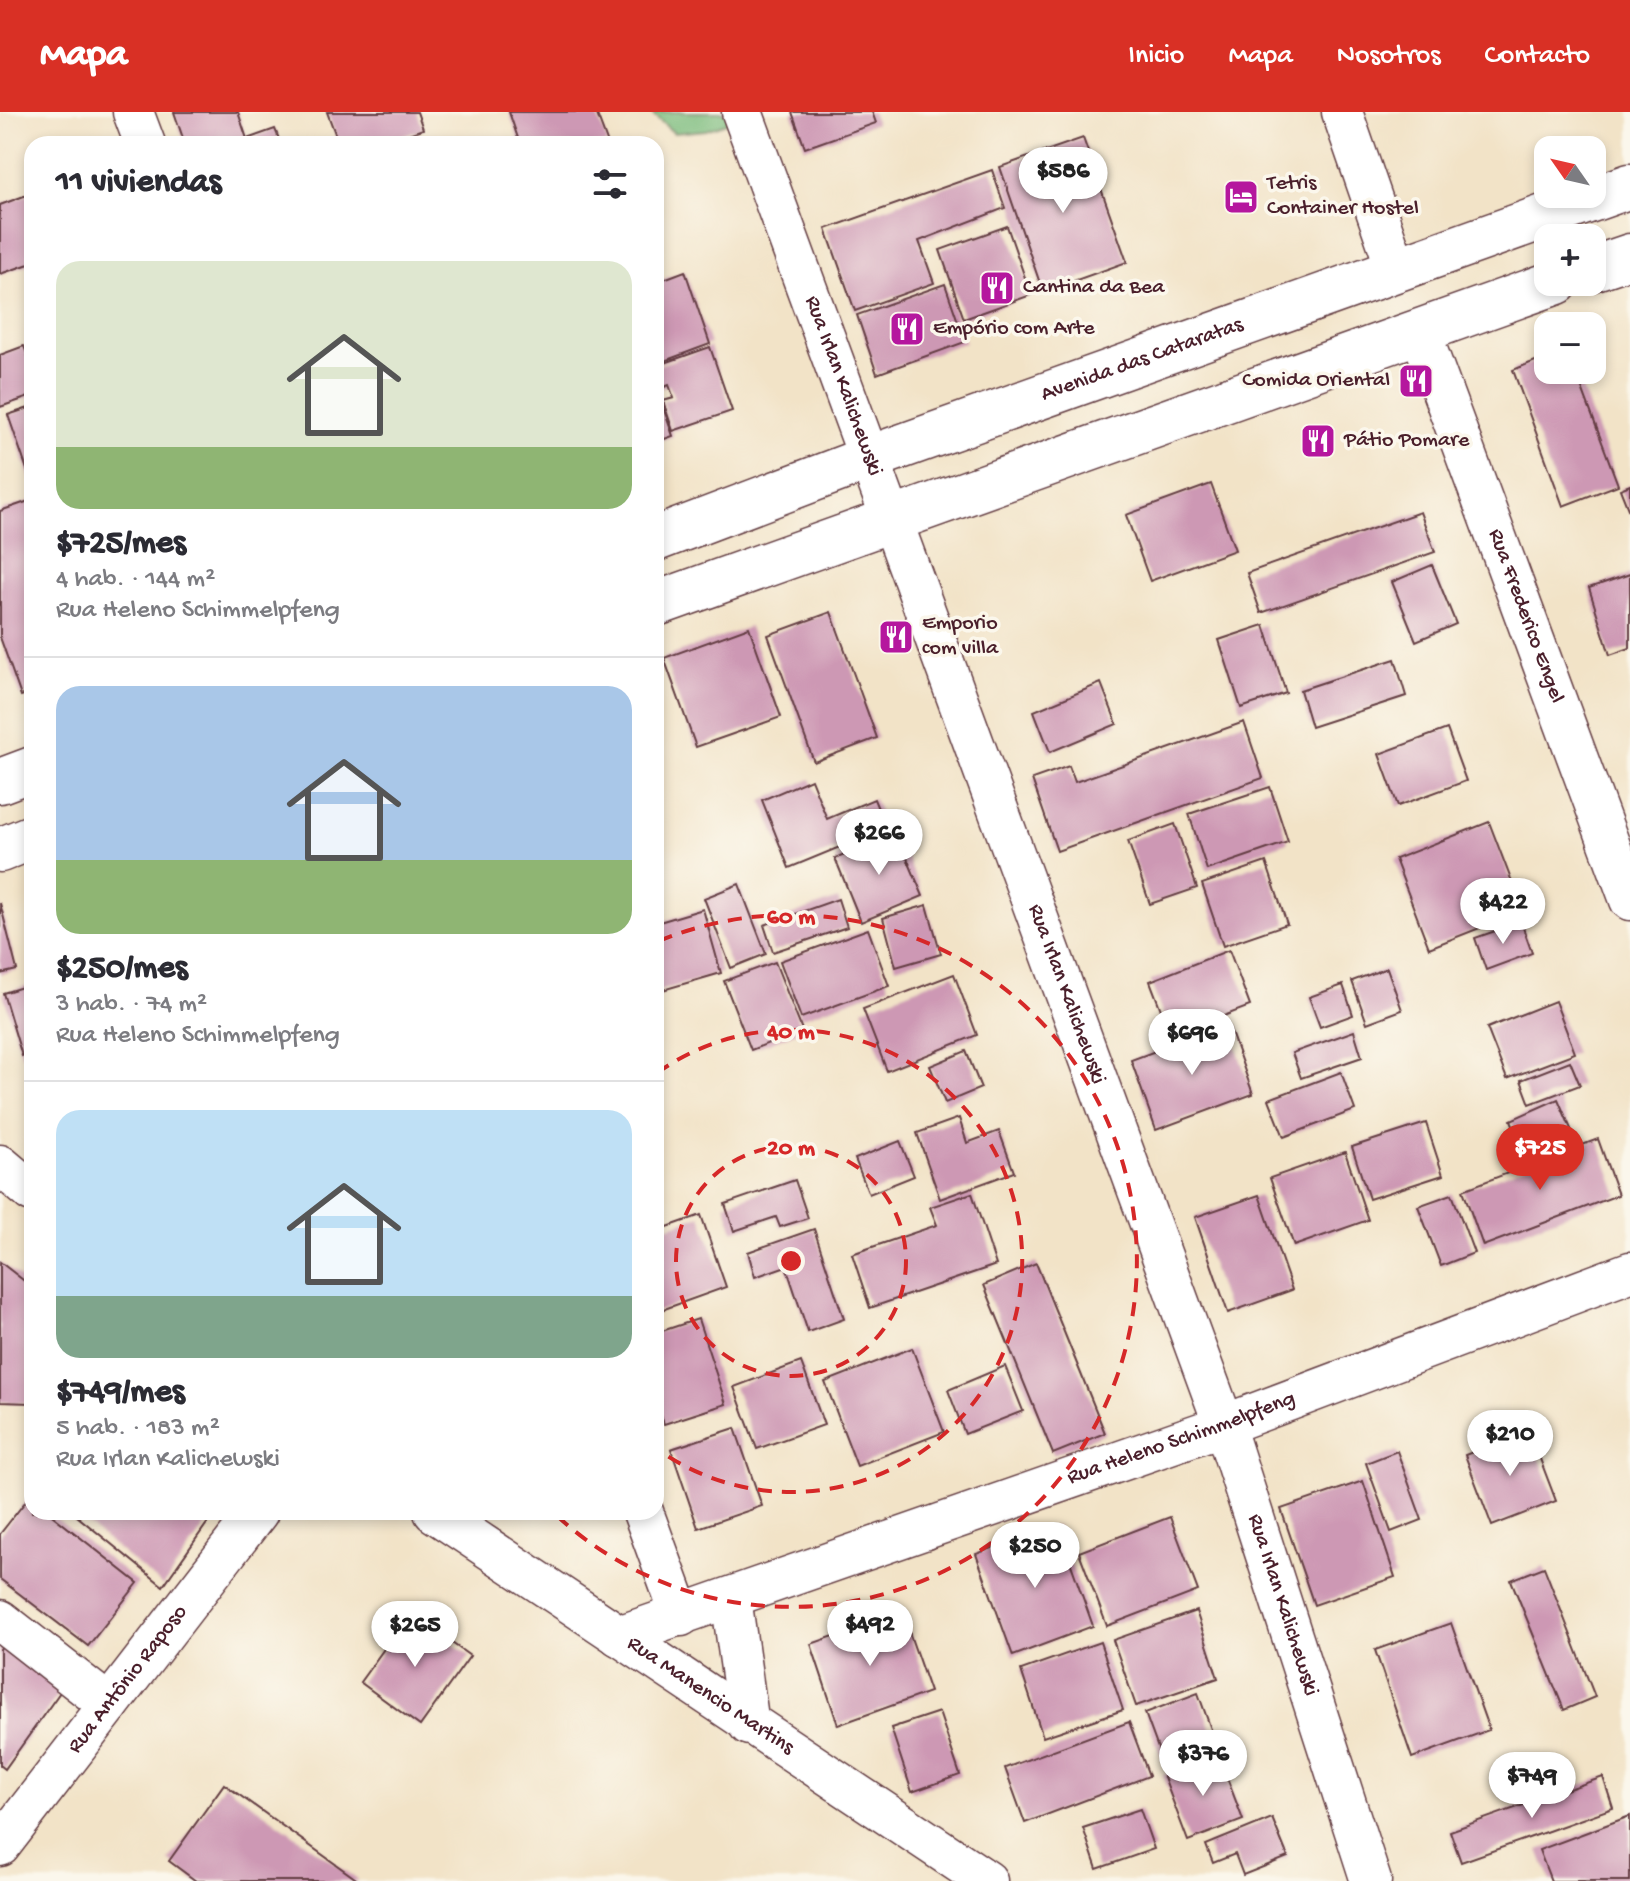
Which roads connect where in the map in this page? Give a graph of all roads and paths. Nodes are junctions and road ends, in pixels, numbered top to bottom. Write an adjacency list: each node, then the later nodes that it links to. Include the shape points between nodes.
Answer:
1 (133, 112): 4 (street)
2 (742, 112): 11 (street, Rua Irlan Kalichewski)
3 (1342, 112): 8 (street)
4 (142, 136)
5 (1630, 186): 8 (main road, Avenida das Cataratas)
6 (1630, 256): 7 (main road)
7 (1606, 264)
8 (1397, 271): 11 (main road, Avenida das Cataratas)
9 (1534, 290): 10 (main road)
10 (1420, 331): 12 (main road); 19 (street, Rua Frederico Engel)
11 (872, 457): 12 (street, Rua Irlan Kalichewski); 13 (main road, Avenida das Cataratas)
12 (893, 519): 14 (main road); 23 (street, Rua Irlan Kalichewski)
13 (664, 536)
14 (664, 601)
15 (24, 772): 16 (main road)
16 (0, 781)
17 (24, 840): 18 (main road)
18 (0, 850)
19 (1630, 900)
20 (0, 1165): 21 (street)
21 (24, 1185)
22 (1630, 1272): 23 (street, Rua Heleno Schimmelpfeng)
23 (1224, 1425): 27 (street, Rua Heleno Schimmelpfeng); 35 (street, Rua Irlan Kalichewski)
24 (252, 1520): 31 (street, Rua Antônio Raposo)
25 (446, 1520): 30 (street, Rua Manencio Martins)
26 (646, 1520): 28 (street)
27 (731, 1598): 28 (street, Rua Heleno Schimmelpfeng); 32 (street)
28 (681, 1616): 30 (street, Rua Heleno Schimmelpfeng)
29 (0, 1620): 31 (street)
30 (619, 1636): 32 (street, Rua Manencio Martins)
31 (109, 1705): 33 (street, Rua Antônio Raposo)
32 (749, 1725): 34 (street, Rua Manencio Martins)
33 (0, 1846)
34 (987, 1881)
35 (1371, 1881)

